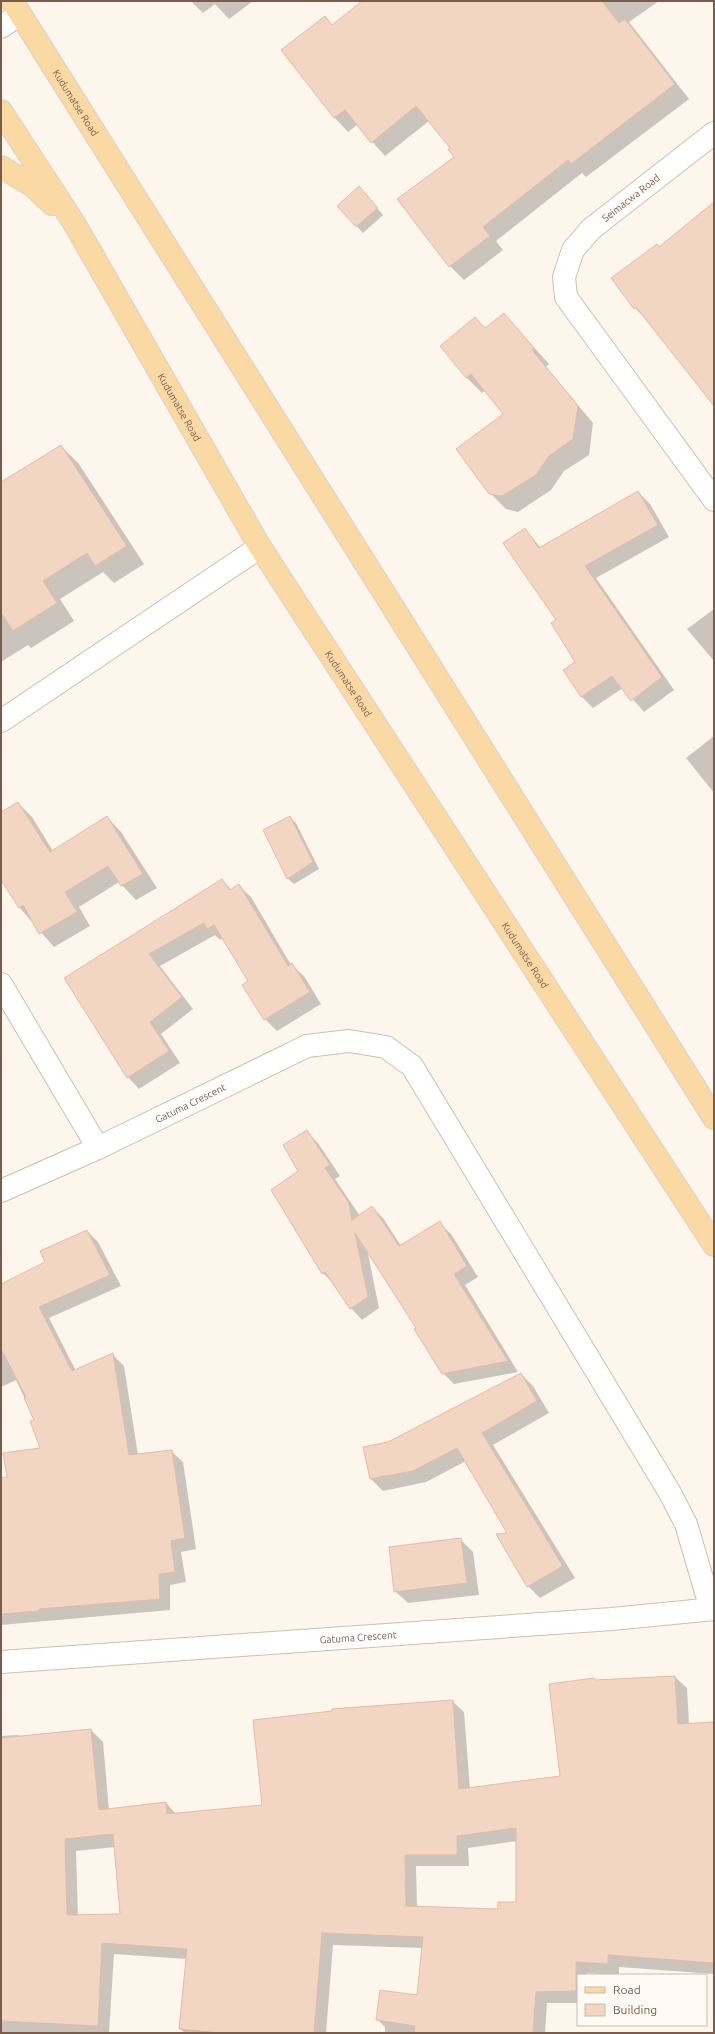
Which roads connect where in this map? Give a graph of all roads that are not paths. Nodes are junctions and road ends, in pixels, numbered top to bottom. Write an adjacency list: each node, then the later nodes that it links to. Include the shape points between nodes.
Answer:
1 (16, 8): 2 (street); 11 (main road, Kudumatse Road)
2 (1, 27)
3 (1, 111): 6 (main road, Kudumatse Road)
4 (714, 134): 7 (street, Seimacwa Road, via 591,229 573,250 564,277 566,297)
5 (1, 167): 6 (main road, via 32,186)
6 (74, 223): 8 (main road, Kudumatse Road)
7 (714, 500)
8 (260, 547): 9 (street); 14 (main road, Kudumatse Road)
9 (1, 721)
10 (1, 984): 12 (street)
11 (714, 1118)
12 (98, 1148): 13 (street, Gatuma Crescent); 15 (street, Gatuma Crescent, via 307,1046 349,1041 386,1047 412,1066 670,1493 686,1524)
13 (1, 1191)
14 (714, 1245)
15 (713, 1609): 16 (street, Gatuma Crescent, via 604,1620)
16 (1, 1662)

